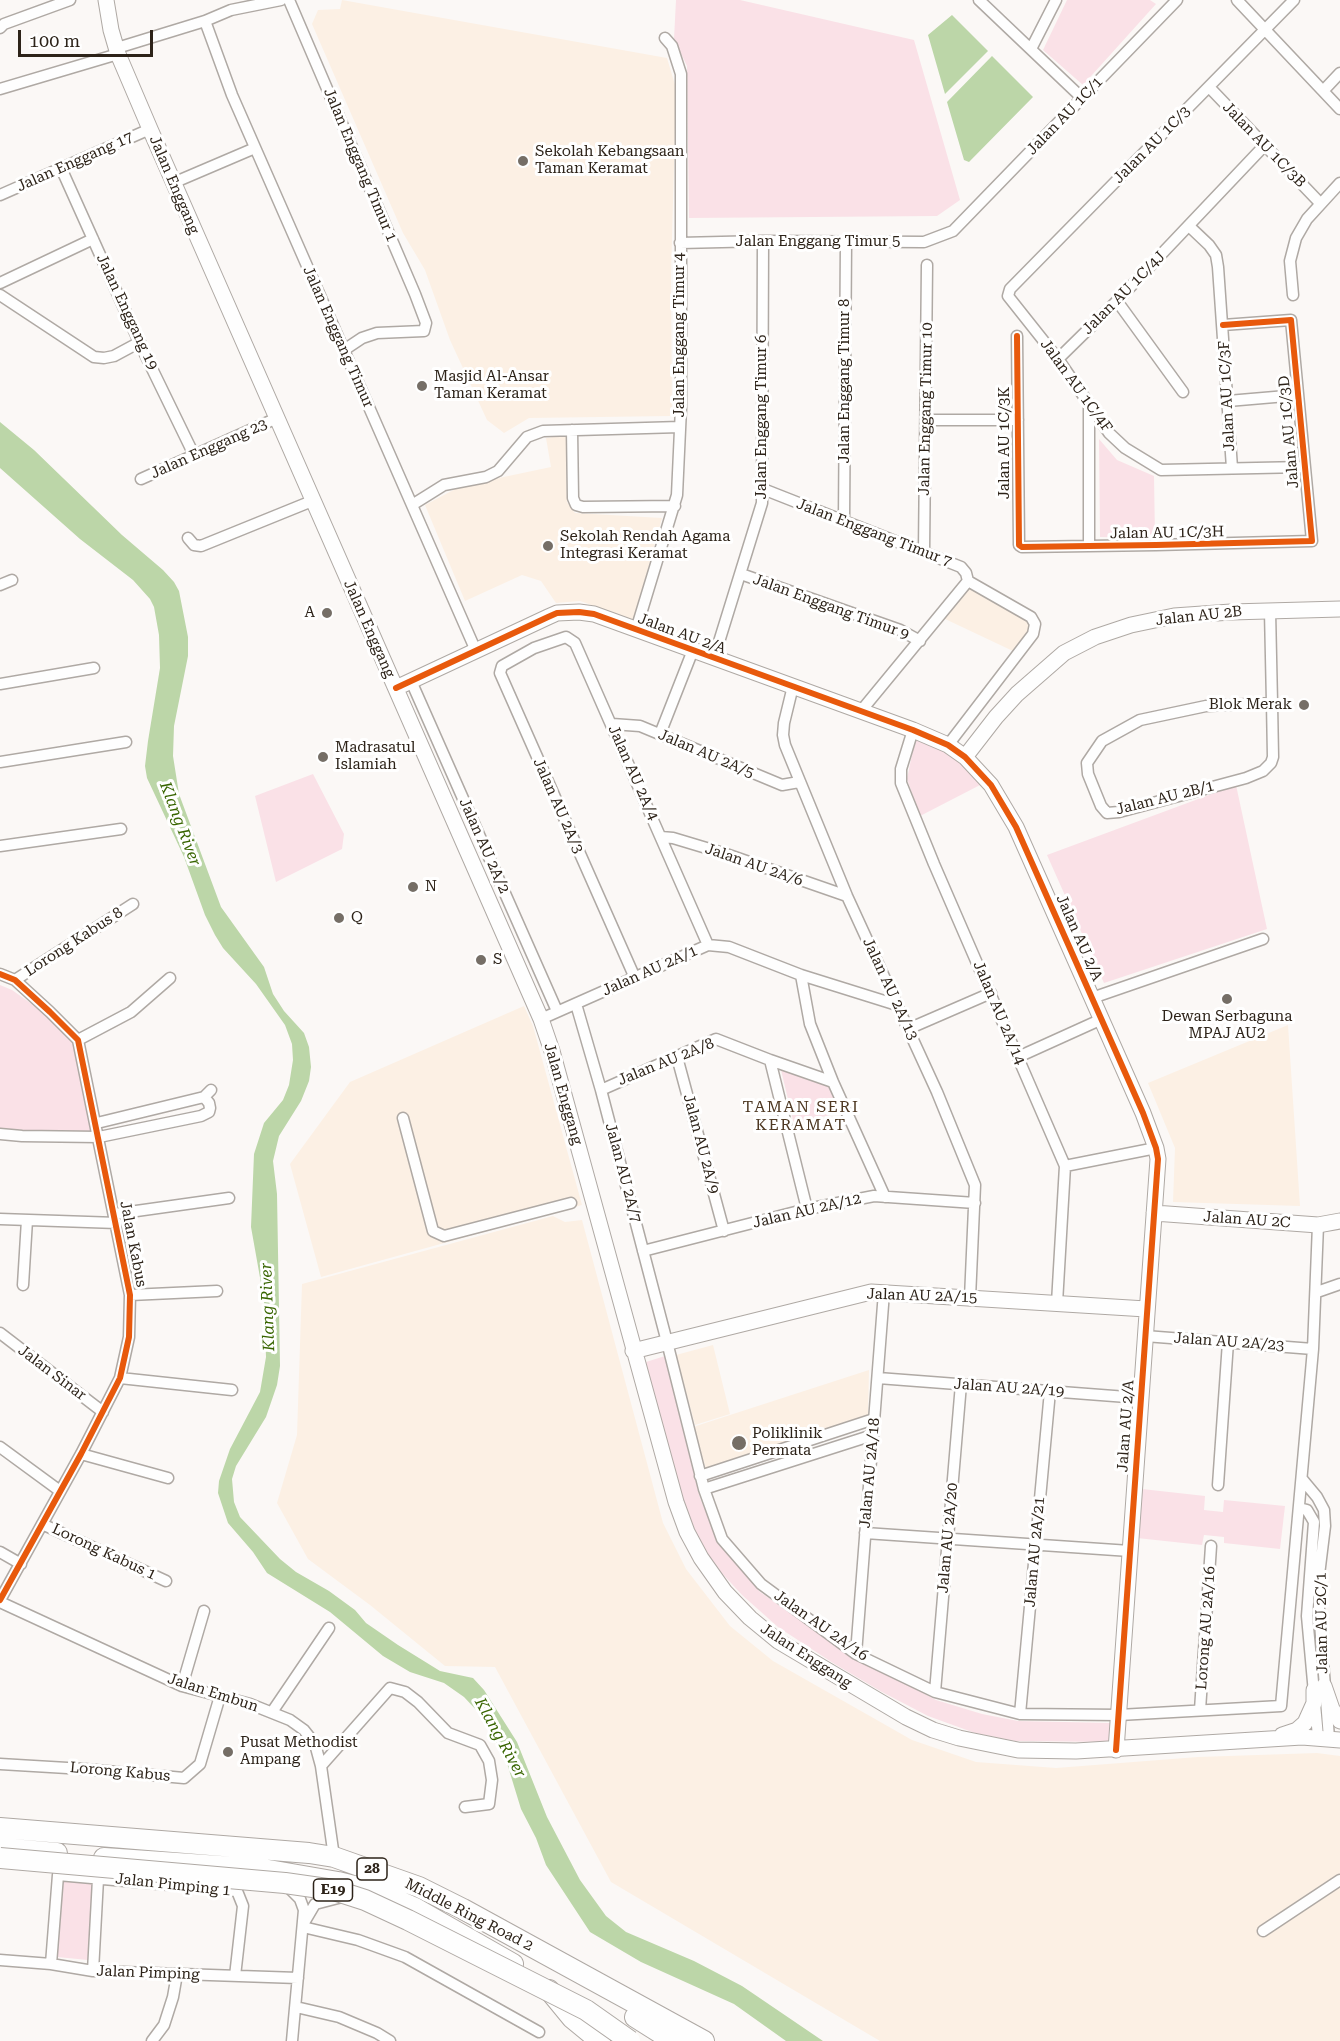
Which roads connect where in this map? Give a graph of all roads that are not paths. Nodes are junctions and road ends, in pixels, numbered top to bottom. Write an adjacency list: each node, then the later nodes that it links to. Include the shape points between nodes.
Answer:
1 (69, 0): 11 (street)
2 (106, 0): 15 (street, Jalan Enggang)
3 (281, 0): 10 (street, via 231,10)
4 (290, 0): 45 (street, Jalan Enggang Timur 1, via 426,323 424,331 377,333)
5 (979, 0): 14 (street)
6 (1056, 0): 14 (street)
7 (1176, 0): 20 (street, Jalan AU 1C/1)
8 (1237, 0): 12 (street)
9 (1294, 0): 12 (street, Jalan AU 1C/3)
10 (205, 21): 15 (street); 24 (street, Jalan Enggang Timur)
11 (0, 28)
12 (1265, 29): 17 (street, Jalan AU 1C/3); 19 (street)
13 (665, 38): 35 (street, Jalan Enggang Timur 4, via 672,46 681,74)
14 (1031, 50): 20 (street)
15 (117, 51): 18 (street); 22 (street, Jalan Enggang)
16 (1340, 73): 19 (street)
17 (1209, 87): 23 (street, Jalan AU 1C/3B); 38 (street, Jalan AU 1C/3)
18 (0, 89)
19 (1323, 91): 21 (street)
20 (1081, 97): 31 (street, Jalan AU 1C/1)
21 (1340, 109)
22 (150, 129): 25 (street, Jalan Enggang 17); 26 (street, Jalan Enggang)
23 (1264, 146): 29 (street, Jalan AU 1C/3B); 30 (street, Jalan AU 1C/4J)
24 (255, 148): 26 (street); 45 (street, Jalan Enggang Timur)
25 (61, 168): 28 (street, Jalan Enggang 17); 32 (street, Jalan Enggang 19)
26 (173, 183): 51 (street, Jalan Enggang)
27 (1340, 183): 29 (street)
28 (0, 195)
29 (1320, 203): 40 (street, via 1296,238 1290,261)
30 (1189, 226): 41 (street, Jalan AU 1C/4J); 42 (street, Jalan AU 1C/3F, via 1216,255)
31 (953, 231): 34 (street, Jalan Enggang Timur 5, via 924,242)
32 (93, 239): 37 (street); 44 (street, Jalan Enggang 19)
33 (763, 241): 34 (street, Jalan Enggang Timur 5); 35 (street, Jalan Enggang Timur 5); 60 (street, Jalan Enggang Timur 6)
34 (846, 242): 64 (street, Jalan Enggang Timur 8)
35 (680, 243): 54 (street, Jalan Enggang Timur 4)
36 (927, 265): 52 (street, Jalan Enggang Timur 10)
37 (0, 283)
38 (1010, 289): 46 (street, Jalan AU 1C/4F, via 1012,304)
39 (0, 295): 44 (street, via 94,357 114,356)
40 (1293, 295)
41 (1117, 302): 46 (street, Jalan AU 1C/4J); 47 (street)
42 (1223, 325): 48 (street, Jalan AU 1C/3D, via 1292,320); 49 (street, Jalan AU 1C/3F)
43 (1017, 336): 53 (street, Jalan AU 1C/3K)
44 (140, 342): 56 (street, Jalan Enggang 19)
45 (344, 350): 62 (street, Jalan Enggang Timur)
46 (1058, 359): 50 (street, Jalan AU 1C/4F)
47 (1183, 392)
48 (1298, 395): 49 (street); 57 (street, Jalan AU 1C/3D)
49 (1228, 401): 58 (street, Jalan AU 1C/3F)
50 (1089, 405): 58 (street, Jalan AU 1C/4F, via 1125,448 1161,470); 67 (street)
51 (277, 418): 56 (street, Jalan Enggang 23); 61 (street, Jalan Enggang)
52 (926, 420): 53 (street, Jalan AU 1C/3K); 69 (street, Jalan Enggang Timur 10)
53 (1018, 420): 68 (street, Jalan AU 1C/3K, via 1017,541)
54 (680, 427): 55 (street); 63 (street, Jalan Enggang Timur 4)
55 (572, 430): 62 (street, via 543,430 527,437 498,471 444,485); 63 (street, via 576,505)
56 (195, 455): 59 (street, Jalan Enggang 23)
57 (1304, 467): 58 (street, Jalan AU 1C/4F); 66 (street, Jalan AU 1C/3D)
58 (1232, 468)
59 (141, 479)
60 (763, 489): 64 (street, Jalan Enggang Timur 7); 70 (street, Jalan Enggang Timur 6, via 760,516)
61 (312, 501): 65 (street, via 201,546); 86 (street, Jalan Enggang)
62 (412, 505): 80 (street, Jalan Enggang Timur)
63 (675, 506): 76 (street, Jalan Enggang Timur 4)
64 (844, 521): 69 (street, Jalan Enggang Timur 7)
65 (188, 538)
66 (1312, 541): 67 (street, Jalan AU 1C/3H)
67 (1089, 546): 68 (street, Jalan AU 1C/3H)
68 (1022, 547)
69 (924, 552): 72 (street, Jalan Enggang Timur 7, via 961,567)
70 (741, 574): 77 (street, Jalan Enggang Timur 9, via 889,626); 81 (street, Jalan Enggang Timur 6)
71 (12, 580): 73 (street)
72 (968, 581): 77 (street); 93 (street, Jalan Enggang Timur 7, via 1030,617 1035,624 1033,633)
73 (0, 585)
74 (1340, 609): 75 (street, Jalan AU 2B)
75 (1269, 611): 87 (street, Jalan AU 2B/1); 94 (street, Jalan AU 2B, via 1174,616 1095,637 1064,653 1017,694)
76 (636, 630): 79 (street, Jalan AU 2/A); 80 (street, Jalan AU 2/A, via 594,614 567,612)
77 (920, 641): 88 (street)
78 (534, 648): 89 (street, Jalan AU 2A/4, via 566,637 575,643); 107 (street, Jalan AU 2A/3, via 502,666 500,673)
79 (693, 650): 81 (street, Jalan AU 2/A); 91 (street)
80 (476, 651): 83 (street, Jalan AU 2/A)
81 (714, 658): 85 (street, Jalan AU 2/A)
82 (94, 668): 84 (street)
83 (411, 681): 86 (street, Jalan AU 2/A); 113 (street, Jalan AU 2A/2)
84 (0, 684)
85 (793, 686): 88 (street, Jalan AU 2/A); 96 (street, Jalan AU 2A/13, via 783,735)
86 (396, 688): 114 (street, Jalan Enggang)
87 (1272, 703): 87 (street, Jalan AU 2B/1, via 1273,757 1263,771 1119,812 1107,813 1101,806 1087,763 1102,741 1140,720 1206,706)
88 (861, 711): 90 (street, Jalan AU 2/A)
89 (612, 724): 91 (street, Jalan AU 2A/5, via 640,726); 98 (street, Jalan AU 2A/4)
90 (913, 730): 93 (street, Jalan AU 2/A); 109 (street, Jalan AU 2A/14, via 900,769 901,783)
91 (660, 734): 96 (street, Jalan AU 2A/5, via 782,786)
92 (126, 742): 95 (street)
93 (948, 745): 94 (street, Jalan AU 2/A)
94 (965, 757): 110 (street, Jalan AU 2/A, via 991,785 1016,826)
95 (0, 762)
96 (799, 782): 100 (street, Jalan AU 2A/13)
97 (121, 829): 99 (street)
98 (661, 837): 100 (street, Jalan AU 2A/6); 103 (street, Jalan AU 2A/4)
99 (0, 846)
100 (847, 896): 112 (street, Jalan AU 2A/13)
101 (133, 904): 108 (street, Lorong Kabus 8)
102 (1263, 939): 110 (street)
103 (708, 945): 105 (street, Jalan AU 2A/1, via 729,948); 107 (street, Jalan AU 2A/1)
104 (0, 974): 108 (street)
105 (801, 975): 112 (street, Jalan AU 2A/1); 121 (street, via 810,1024)
106 (170, 978): 117 (street, via 131,1012)
107 (635, 978): 111 (street, Jalan AU 2A/1)
108 (15, 980): 117 (street)
109 (991, 993): 116 (street); 119 (street, Jalan AU 2A/14)
110 (1092, 998): 115 (street, Jalan AU 2/A)
111 (576, 1004): 113 (street, Jalan AU 2A/1); 122 (street, Jalan AU 2A/7)
112 (897, 1005): 116 (street, Jalan AU 2A/13)
113 (557, 1011): 114 (street, Jalan AU 2A/1)
114 (541, 1019): 156 (street, Jalan Enggang)
115 (1102, 1019): 119 (street); 127 (street, Jalan AU 2/A)
116 (908, 1029): 132 (street, Jalan AU 2A/13, via 967,1163 975,1185)
117 (78, 1040): 124 (street, Jalan Kabus)
118 (677, 1057): 120 (street, Jalan AU 2A/8, via 716,1039); 122 (street, Jalan AU 2A/8); 140 (street, Jalan AU 2A/9)
119 (1018, 1057): 128 (street, Jalan AU 2A/14)
120 (770, 1060): 121 (street, Jalan AU 2A/8); 133 (street)
121 (834, 1082): 129 (street)
122 (601, 1090): 141 (street, Jalan AU 2A/7)
123 (403, 1118): 131 (street, via 433,1231 444,1236)
124 (97, 1123): 126 (street, Jalan Kabus); 126 (street, via 207,1094 210,1108 201,1116)
125 (0, 1134): 126 (street)
126 (99, 1137): 136 (street, Jalan Kabus)
127 (1156, 1148): 128 (street); 134 (street, Jalan AU 2/A)
128 (1065, 1166): 149 (street, Jalan AU 2A/14)
129 (885, 1197): 132 (street, Jalan AU 2A/12); 133 (street, Jalan AU 2A/12)
130 (229, 1198): 136 (street)
131 (571, 1203)
132 (975, 1203): 148 (street, Jalan AU 2A/13)
133 (807, 1209): 140 (street, Jalan AU 2A/12)
134 (1154, 1213): 139 (street, Jalan AU 2C); 150 (street, Jalan AU 2/A)
135 (0, 1219): 137 (street)
136 (116, 1219): 137 (street); 147 (street, Jalan Kabus)
137 (27, 1220): 143 (street)
138 (1340, 1221): 139 (street, Jalan AU 2C)
139 (1318, 1225): 146 (street, Jalan AU 2C/1)
140 (724, 1231): 141 (street, Jalan AU 2A/12)
141 (643, 1251): 153 (street, Jalan AU 2A/7)
142 (1340, 1284): 146 (street)
143 (23, 1285)
144 (217, 1291): 147 (street)
145 (884, 1292): 148 (street, Jalan AU 2A/15); 153 (street, Jalan AU 2A/15, via 850,1296); 158 (street, Jalan AU 2A/18)
146 (1317, 1292): 155 (street, Jalan AU 2C/1)
147 (130, 1295): 157 (street, Jalan Kabus, via 129,1337)
148 (970, 1298): 149 (street, Jalan AU 2A/15)
149 (1057, 1303): 150 (street, Jalan AU 2A/15)
150 (1146, 1309): 152 (street, Jalan AU 2/A)
151 (0, 1333): 163 (street, Jalan Sinar)
152 (1145, 1336): 154 (street, Jalan AU 2A/23); 162 (street, Jalan AU 2/A)
153 (667, 1342): 156 (street, Jalan AU 2A/15); 168 (street, Jalan AU 2A/16)
154 (1228, 1342): 155 (street, Jalan AU 2A/23); 171 (street)
155 (1313, 1349): 170 (street, Jalan AU 2C/1)
156 (633, 1351): 200 (street, Jalan Enggang, via 687,1532 725,1592 750,1618 810,1661 933,1730 1018,1750)
157 (120, 1378): 160 (street); 163 (street, Jalan Kabus)
158 (878, 1378): 159 (street, Jalan AU 2A/19); 164 (street, Jalan AU 2A/18)
159 (961, 1384): 161 (street, Jalan AU 2A/19); 177 (street, Jalan AU 2A/20)
160 (232, 1390)
161 (1050, 1391): 162 (street, Jalan AU 2A/19); 178 (street, Jalan AU 2A/21)
162 (1140, 1398): 180 (street, Jalan AU 2/A)
163 (103, 1412): 167 (street, Jalan Kabus)
164 (874, 1419): 165 (street, Jalan AU 2A/18); 168 (street)
165 (873, 1435): 172 (street); 176 (street, Jalan AU 2A/18)
166 (0, 1447): 173 (street)
167 (81, 1454): 169 (street); 173 (street, Jalan Kabus)
168 (700, 1476): 172 (street, Jalan AU 2A/16)
169 (168, 1478)
170 (1302, 1479): 174 (street, Jalan AU 2C/1); 189 (street, Jalan AU 2C/1, via 1317,1497 1325,1526 1319,1575)
171 (1218, 1485)
172 (704, 1489): 187 (street, Jalan AU 2A/16, via 722,1539 762,1584)
173 (60, 1491): 175 (street, Jalan Kabus)
174 (1299, 1508): 189 (street, Jalan AU 2C/1, via 1307,1510 1314,1522 1307,1616); 192 (street, Jalan AU 2C/1)
175 (42, 1524): 182 (street, Jalan Kabus); 183 (street, Lorong Kabus 1)
176 (865, 1533): 177 (street); 187 (street, Jalan AU 2A/18)
177 (949, 1540): 178 (street); 190 (street, Jalan AU 2A/20)
178 (1036, 1545): 180 (street); 195 (street, Jalan AU 2A/21)
179 (1211, 1546): 193 (street, Lorong AU 2A/16)
180 (1130, 1551): 196 (street, Jalan AU 2/A)
181 (0, 1552): 182 (street)
182 (21, 1564): 184 (street, Jalan Kabus)
183 (166, 1581)
184 (0, 1601): 188 (street, Jalan Embun)
185 (204, 1611): 188 (street)
186 (329, 1628): 194 (street)
187 (856, 1654): 190 (street, Jalan AU 2A/16)
188 (182, 1686): 191 (street, Jalan Embun)
189 (1319, 1688): 197 (street); 198 (street, Jalan AU 2C/1); 199 (street, via 1305,1723 1297,1730)
190 (935, 1692): 195 (street, Jalan AU 2A/16)
191 (220, 1696): 194 (street, Jalan Embun); 201 (street, Lorong Kabus, via 200,1764 184,1778)
192 (1281, 1706): 193 (street, Jalan AU 2A/16)
193 (1200, 1710): 196 (street, Jalan AU 2A/16)
194 (272, 1712): 202 (street, Jalan Embun, via 304,1730 315,1744)
195 (1020, 1714): 196 (street, Jalan AU 2A/16)
196 (1119, 1715): 200 (street, Jalan AU 2/A)
197 (1340, 1720)
198 (1329, 1739): 199 (street, Jalan Enggang)
199 (1268, 1740): 200 (street, Jalan Enggang)
200 (1116, 1750)
201 (0, 1764)
202 (321, 1766): 203 (street, via 390,1688 405,1692 448,1732 480,1744 489,1761 489,1804); 207 (street, Jalan Embun)
203 (465, 1807)
204 (0, 1828): 207 (highway, Middle Ring Road 2 / 28)
205 (0, 1839): 230 (highway, E19, via 249,1856 369,1877 514,1948)
206 (0, 1848): 209 (highway, Middle Ring Road 2 / 28)
207 (334, 1857): 231 (highway, Middle Ring Road 2 / 28, via 419,1887 464,1909)
208 (0, 1858): 228 (highway, E19, bridge, via 334,1890 408,1920 576,2005)
209 (263, 1869): 212 (highway, Middle Ring Road 2 / 28); 213 (street, via 300,1899)
210 (98, 1878): 216 (street, Jalan Pimping 1, via 58,1875); 217 (street); 219 (street, Jalan Pimping 1, via 237,1891 243,1906)
211 (1340, 1880): 214 (street)
212 (378, 1892): 213 (street, via 315,1904); 221 (highway, Middle Ring Road 2 / 28, via 415,1908)
213 (303, 1927): 220 (street); 223 (street, via 358,1940 405,1957)
214 (1263, 1931)
215 (0, 1959): 216 (street, Jalan Pimping)
216 (51, 1964): 217 (street, Jalan Pimping)
217 (93, 1971): 218 (street, Jalan Pimping)
218 (177, 1974): 219 (street, Jalan Pimping); 224 (street, via 164,2025)
219 (235, 1976): 220 (street, Jalan Pimping)
220 (298, 1978): 222 (street)
221 (539, 1978): 227 (highway, via 572,2018); 229 (highway, Middle Ring Road 2 / 28)
222 (296, 2007): 225 (street); 226 (street, via 339,2017)
223 (539, 2032)
224 (152, 2041)
225 (292, 2041)
226 (390, 2041)
227 (600, 2041)
228 (630, 2041)
229 (651, 2041)
230 (674, 2041)
231 (704, 2041)

